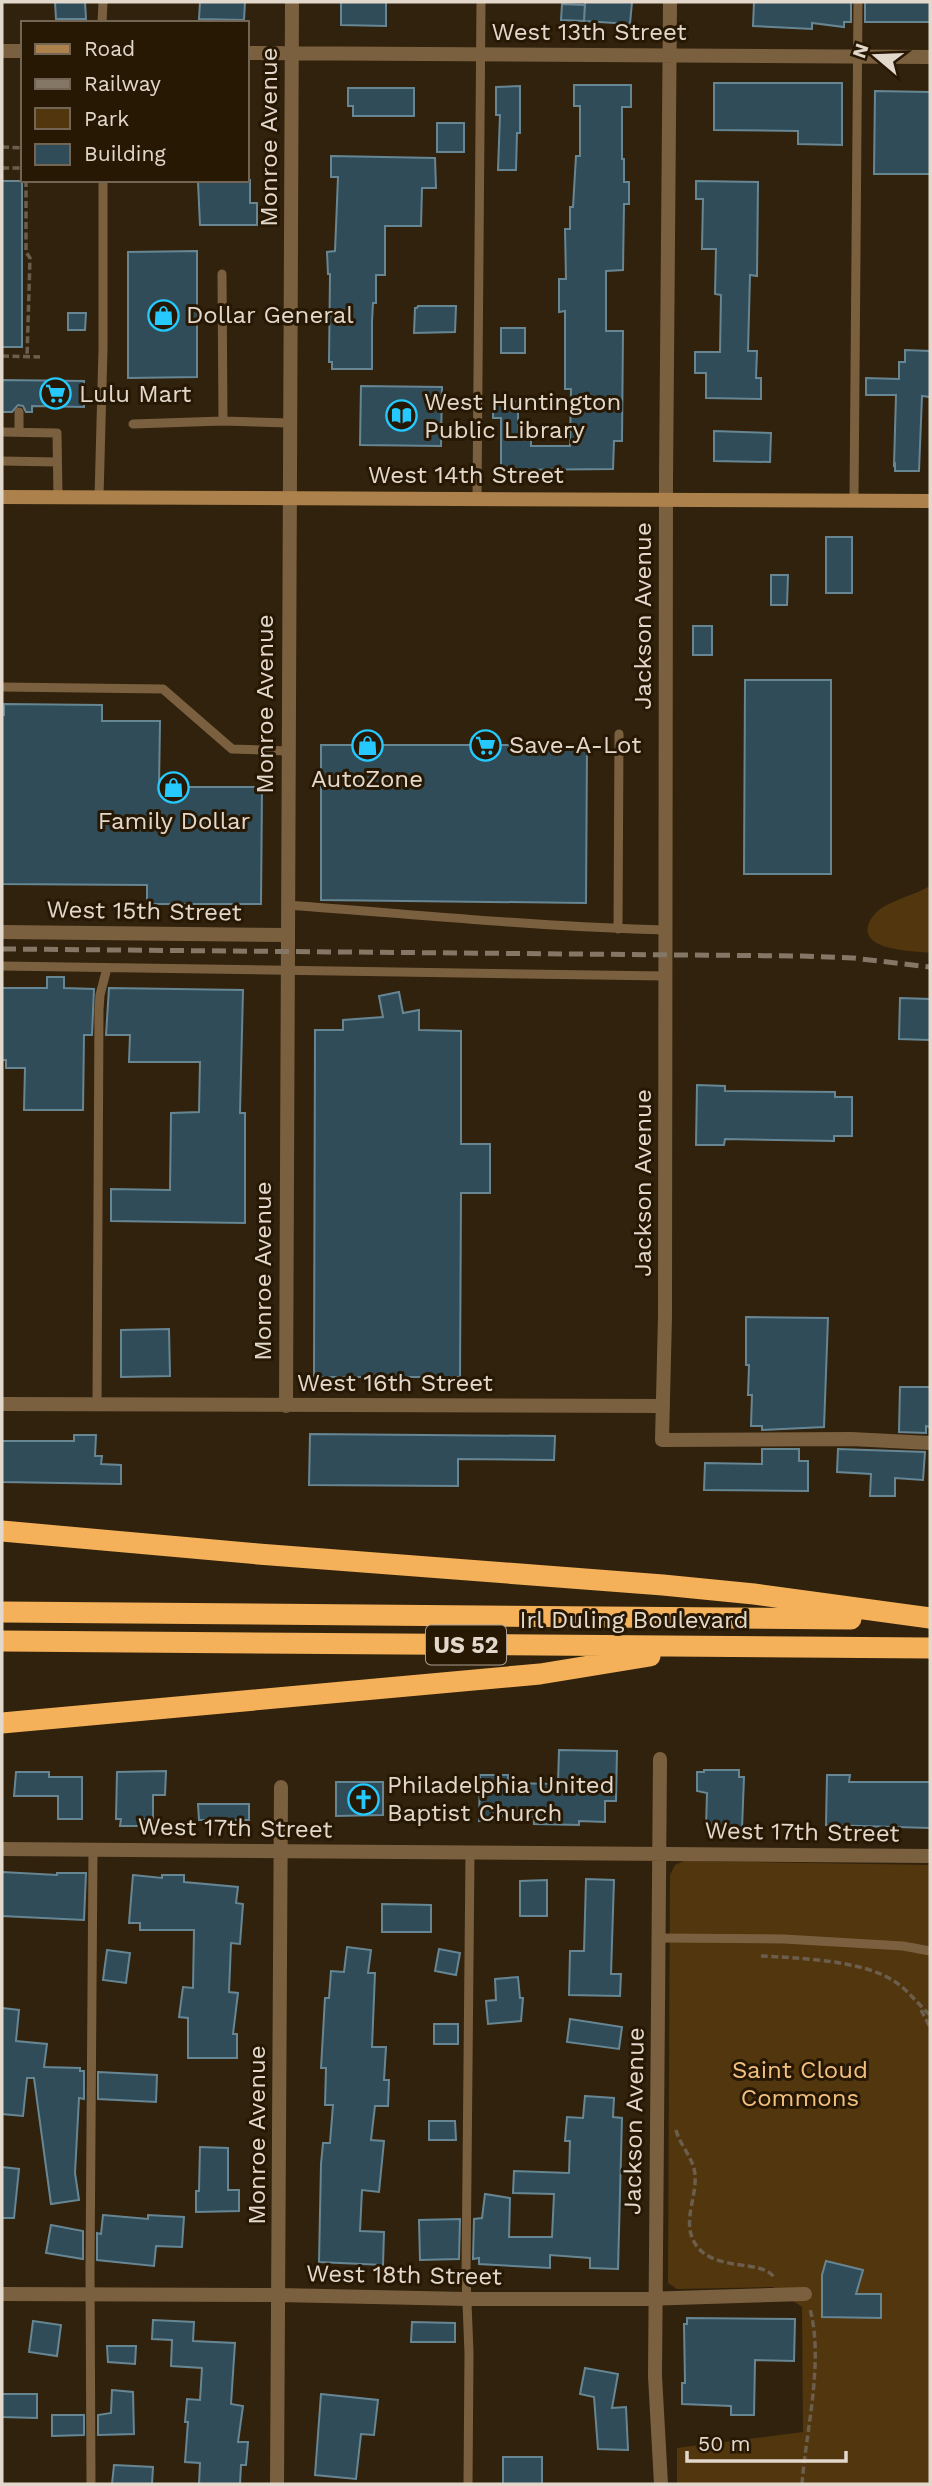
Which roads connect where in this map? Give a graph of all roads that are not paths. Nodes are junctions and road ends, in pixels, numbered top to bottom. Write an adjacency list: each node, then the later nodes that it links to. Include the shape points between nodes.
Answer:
1 (103, 2): 6 (lane)
2 (292, 2): 10 (street, Monroe Avenue)
3 (481, 2): 11 (lane)
4 (670, 2): 12 (street, Jackson Avenue)
5 (858, 2): 13 (lane)
6 (102, 21)
7 (2, 51): 8 (street)
8 (21, 51)
9 (248, 52): 10 (street, West 13th Street)
10 (292, 53): 11 (street, West 13th Street); 19 (street, Monroe Avenue)
11 (481, 54): 12 (street, West 13th Street); 29 (lane)
12 (669, 55): 13 (street, West 13th Street); 30 (street, Jackson Avenue)
13 (858, 57): 14 (street, West 13th Street); 31 (lane)
14 (930, 57)
15 (103, 182): 27 (lane)
16 (222, 274): 18 (lane)
17 (19, 412): 22 (lane)
18 (223, 421): 19 (lane); 20 (lane)
19 (290, 423): 28 (street, Monroe Avenue)
20 (133, 424)
21 (2, 432): 22 (lane)
22 (19, 432): 24 (lane, via 57,433)
23 (2, 461): 24 (lane)
24 (57, 462): 26 (lane)
25 (2, 497): 26 (street, West 14th Street)
26 (58, 497): 27 (street, West 14th Street)
27 (99, 497): 28 (street, West 14th Street)
28 (290, 497): 29 (street, West 14th Street); 35 (street, Monroe Avenue)
29 (477, 498): 30 (street, West 14th Street)
30 (666, 499): 31 (street, West 14th Street); 38 (street, Jackson Avenue)
31 (854, 500): 32 (street, West 14th Street)
32 (930, 501)
33 (2, 687): 35 (lane, via 163,689 232,749)
34 (619, 734): 37 (lane)
35 (288, 751): 36 (street, Monroe Avenue)
36 (287, 905): 37 (lane); 40 (street, Monroe Avenue)
37 (618, 929): 38 (lane)
38 (665, 930): 44 (street, Jackson Avenue)
39 (2, 932): 40 (street, West 15th Street)
40 (286, 935): 43 (street, Monroe Avenue)
41 (2, 966): 42 (lane)
42 (107, 968): 43 (lane); 46 (lane, via 100,1002)
43 (287, 971): 44 (lane); 47 (street, Monroe Avenue)
44 (665, 976): 48 (street, Jackson Avenue)
45 (2, 1404): 46 (street, West 16th Street)
46 (97, 1405): 47 (street, West 16th Street)
47 (286, 1406): 48 (street, West 16th Street)
48 (663, 1406): 49 (street, Jackson Avenue, via 662,1440)
49 (930, 1443)
50 (2, 1531): 52 (highway, via 663,1584)
51 (2, 1612): 52 (highway, Irl Duling Boulevard / US 52)
52 (930, 1619)
53 (2, 1641): 54 (highway, Irl Duling Boulevard / US 52)
54 (703, 1647): 55 (highway, Irl Duling Boulevard / US 52); 56 (highway, via 540,1674)
55 (930, 1648)
56 (2, 1723)
57 (660, 1759): 63 (street, Jackson Avenue)
58 (281, 1787): 61 (street, Monroe Avenue)
59 (2, 1849): 60 (street, West 17th Street)
60 (93, 1850): 61 (street, West 17th Street); 69 (lane)
61 (281, 1852): 62 (street, West 17th Street); 70 (street, Monroe Avenue)
62 (470, 1853): 63 (street, West 17th Street); 72 (lane)
63 (659, 1853): 64 (street, West 17th Street); 65 (street, Jackson Avenue)
64 (930, 1856)
65 (659, 1938): 66 (lane, via 812,1940); 71 (street, Jackson Avenue)
66 (930, 1951)
67 (2, 2294): 69 (street, West 18th Street)
68 (800, 2294): 71 (street, West 18th Street)
69 (90, 2295): 70 (street, West 18th Street); 73 (lane)
70 (278, 2295): 72 (street, West 18th Street); 74 (street, Monroe Avenue)
71 (655, 2299): 72 (street, West 18th Street); 76 (street, Jackson Avenue)
72 (467, 2300): 75 (lane)
73 (91, 2484)
74 (277, 2484)
75 (468, 2484)
76 (661, 2484)

